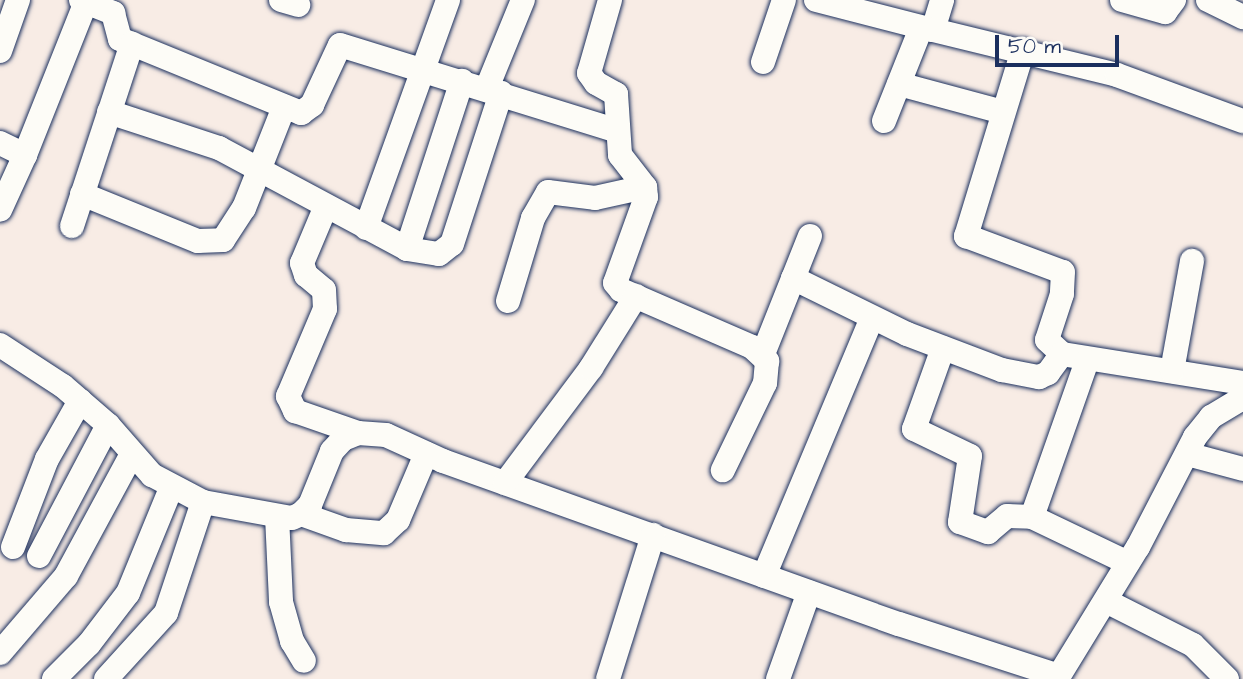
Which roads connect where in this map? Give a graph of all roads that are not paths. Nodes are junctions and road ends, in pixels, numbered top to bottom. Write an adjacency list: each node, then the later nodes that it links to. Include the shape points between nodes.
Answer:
1 (448, 0): 18 (street)
2 (523, 0): 21 (street)
3 (610, 0): 27 (street, via 589,73 596,83 617,94)
4 (784, 0): 17 (street)
5 (817, 0): 13 (street)
6 (942, 0): 13 (street)
7 (1122, 0): 8 (street, via 1165,12)
8 (1174, 0)
9 (1208, 0): 12 (street)
10 (83, 1): 14 (street, via 113,13 117,36); 29 (street)
11 (11, 5): 16 (street)
12 (1243, 17)
13 (927, 29): 15 (street); 20 (street)
14 (132, 44): 22 (street); 23 (street)
15 (1023, 50): 24 (street); 26 (street, via 1117,75)
16 (0, 51)
17 (763, 62)
18 (426, 69): 19 (street); 22 (street, via 338,46 306,113); 36 (street)
19 (462, 81): 21 (street); 38 (street)
20 (899, 84): 24 (street); 25 (street)
21 (494, 90): 27 (street); 38 (street, via 452,244 439,254)
22 (284, 107): 30 (street)
23 (109, 112): 30 (street); 32 (street)
24 (1003, 112): 47 (street, via 966,236 1063,272 1062,294 1047,340)
25 (884, 121)
26 (1243, 121)
27 (617, 131): 31 (street, via 624,166)
28 (0, 143): 29 (street)
29 (25, 155): 34 (street)
30 (262, 167): 32 (street, via 234,226 216,242 198,241); 33 (street)
31 (645, 187): 41 (street, via 646,197 615,274 621,290); 42 (street, via 595,198 548,192 533,218)
32 (82, 194): 35 (street)
33 (326, 206): 36 (street); 54 (street, via 302,263 306,275 324,290 325,309 288,396 295,411)
34 (0, 210)
35 (72, 226)
36 (366, 228): 38 (street)
37 (810, 236): 40 (street)
38 (407, 249)
39 (1192, 261): 49 (street)
40 (793, 278): 43 (street); 46 (street)
41 (636, 296): 46 (street); 60 (street, via 591,368)
42 (508, 301)
43 (872, 318): 45 (street); 70 (street)
44 (0, 345): 52 (street)
45 (943, 348): 47 (street, via 1028,377 1048,373); 63 (street, via 914,429 970,456 958,510 964,526 995,531 1002,519)
46 (763, 354): 59 (street, via 765,383)
47 (1062, 354): 48 (street)
48 (1087, 361): 49 (street); 63 (street)
49 (1172, 372): 50 (street)
50 (1243, 383)
51 (1243, 398): 57 (street, via 1211,416)
52 (80, 401): 53 (street); 66 (street)
53 (108, 425): 55 (street); 67 (street)
54 (358, 433): 56 (street, via 386,435); 64 (street, via 343,439 332,451 310,505)
55 (132, 454): 61 (street); 69 (street)
56 (426, 454): 60 (street); 64 (street, via 398,520 384,533 346,530)
57 (1187, 454): 58 (street); 68 (street)
58 (1243, 469)
59 (723, 470)
60 (505, 483): 65 (street)
61 (171, 488): 62 (street); 76 (street, via 128,593 89,644)
62 (204, 502): 64 (street); 77 (street, via 166,613)
63 (1014, 513): 68 (street)
64 (289, 515): 74 (street, via 282,612)
65 (653, 535): 70 (street); 78 (street)
66 (6, 545): 67 (street)
67 (39, 556): 69 (street)
68 (1128, 563): 72 (street)
69 (72, 568): 73 (street)
70 (764, 576): 71 (street)
71 (809, 592): 75 (street); 79 (street)
72 (1106, 601): 75 (street); 80 (street, via 1194,645)
73 (0, 653)
74 (304, 660)
75 (1058, 677)
76 (54, 679)
77 (106, 679)
78 (608, 679)
79 (778, 679)
80 (1227, 679)

